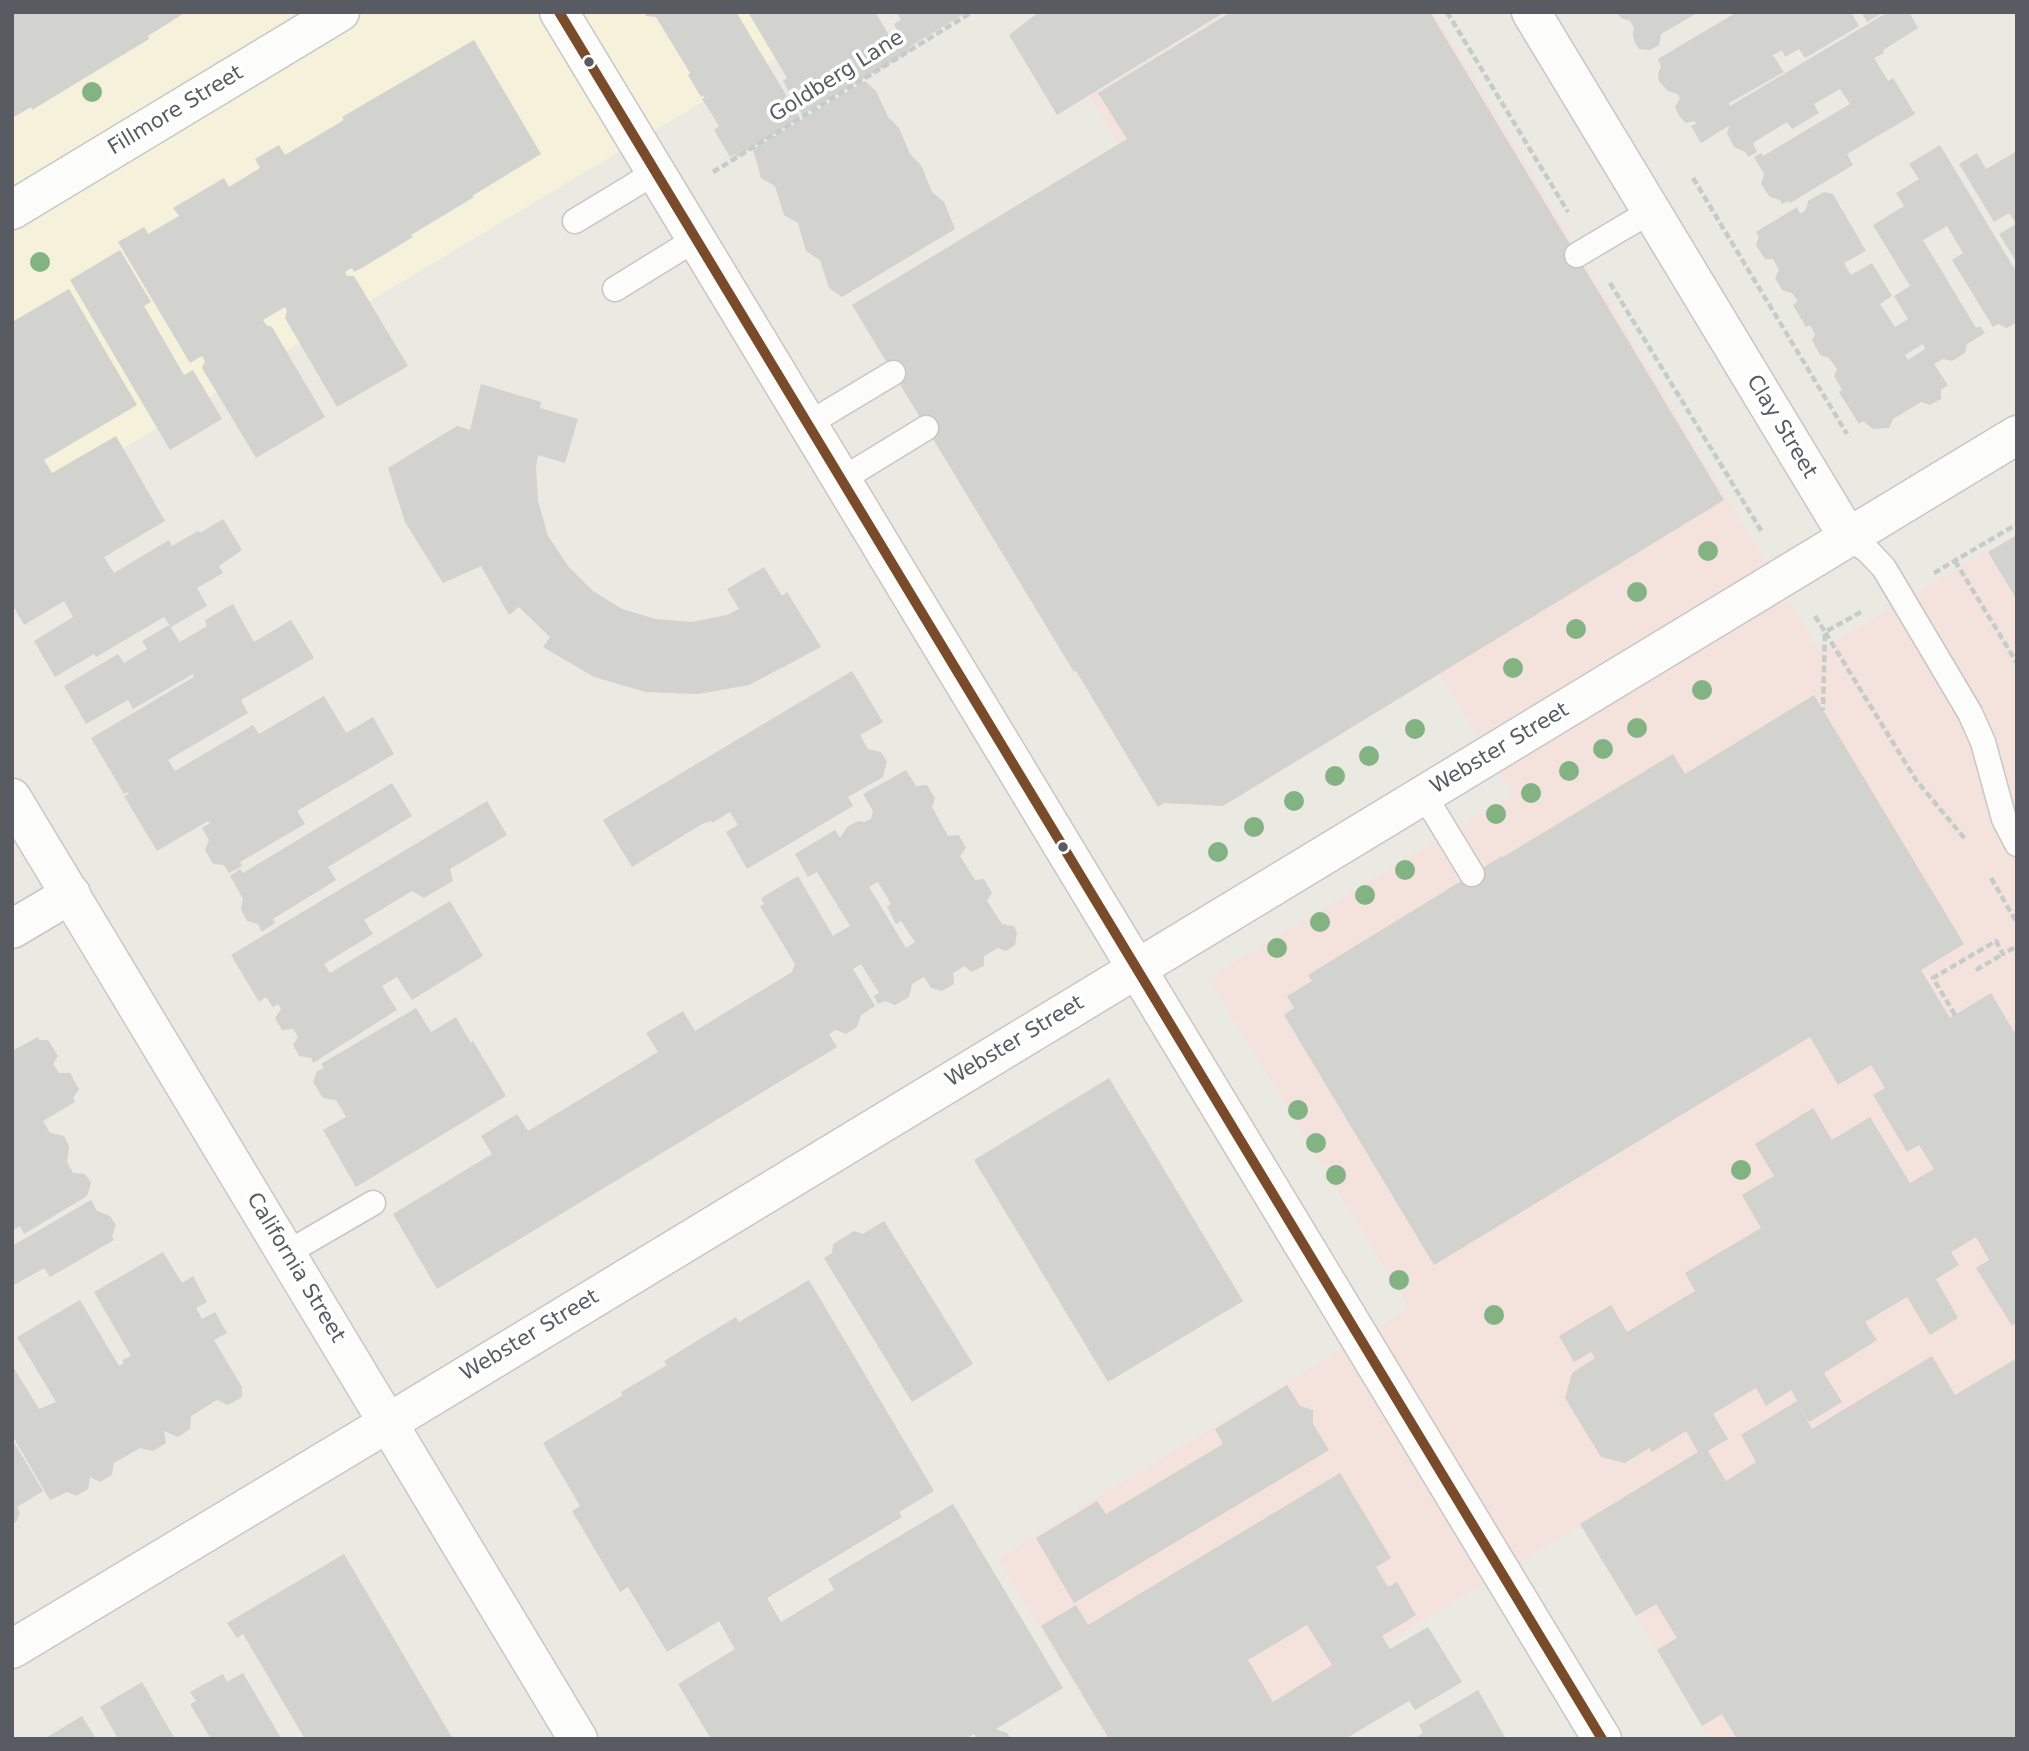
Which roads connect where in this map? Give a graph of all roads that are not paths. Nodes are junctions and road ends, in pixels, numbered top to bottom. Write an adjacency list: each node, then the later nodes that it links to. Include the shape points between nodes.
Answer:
1 (340, 12): 5 (street, Fillmore Street)
2 (559, 12): 4 (street)
3 (1531, 12): 6 (street, Clay Street)
4 (656, 172): 7 (lane); 8 (street)
5 (12, 210)
6 (1651, 211): 9 (lane); 16 (street, Clay Street)
7 (575, 221)
8 (696, 239): 10 (lane); 12 (street)
9 (1577, 256)
10 (615, 289)
11 (893, 373): 12 (lane)
12 (808, 424): 15 (street)
13 (926, 428): 15 (lane)
14 (2017, 435): 16 (street, Webster Street)
15 (841, 480): 23 (street)
16 (1848, 537): 17 (street, Webster Street); 19 (lane, Clay Street, via 1884,568 1970,713 1983,742 2004,820)
17 (1424, 795): 20 (lane); 23 (street, Webster Street)
18 (12, 798): 21 (street, California Street)
19 (2017, 844)
20 (1472, 874)
21 (71, 894): 22 (street); 25 (street, California Street)
22 (12, 929)
23 (1136, 968): 26 (street, Webster Street); 29 (street)
24 (373, 1203): 25 (lane)
25 (287, 1253): 26 (street, California Street)
26 (388, 1423): 27 (street, Webster Street); 28 (street, California Street)
27 (12, 1649)
28 (578, 1739)
29 (1602, 1739)

